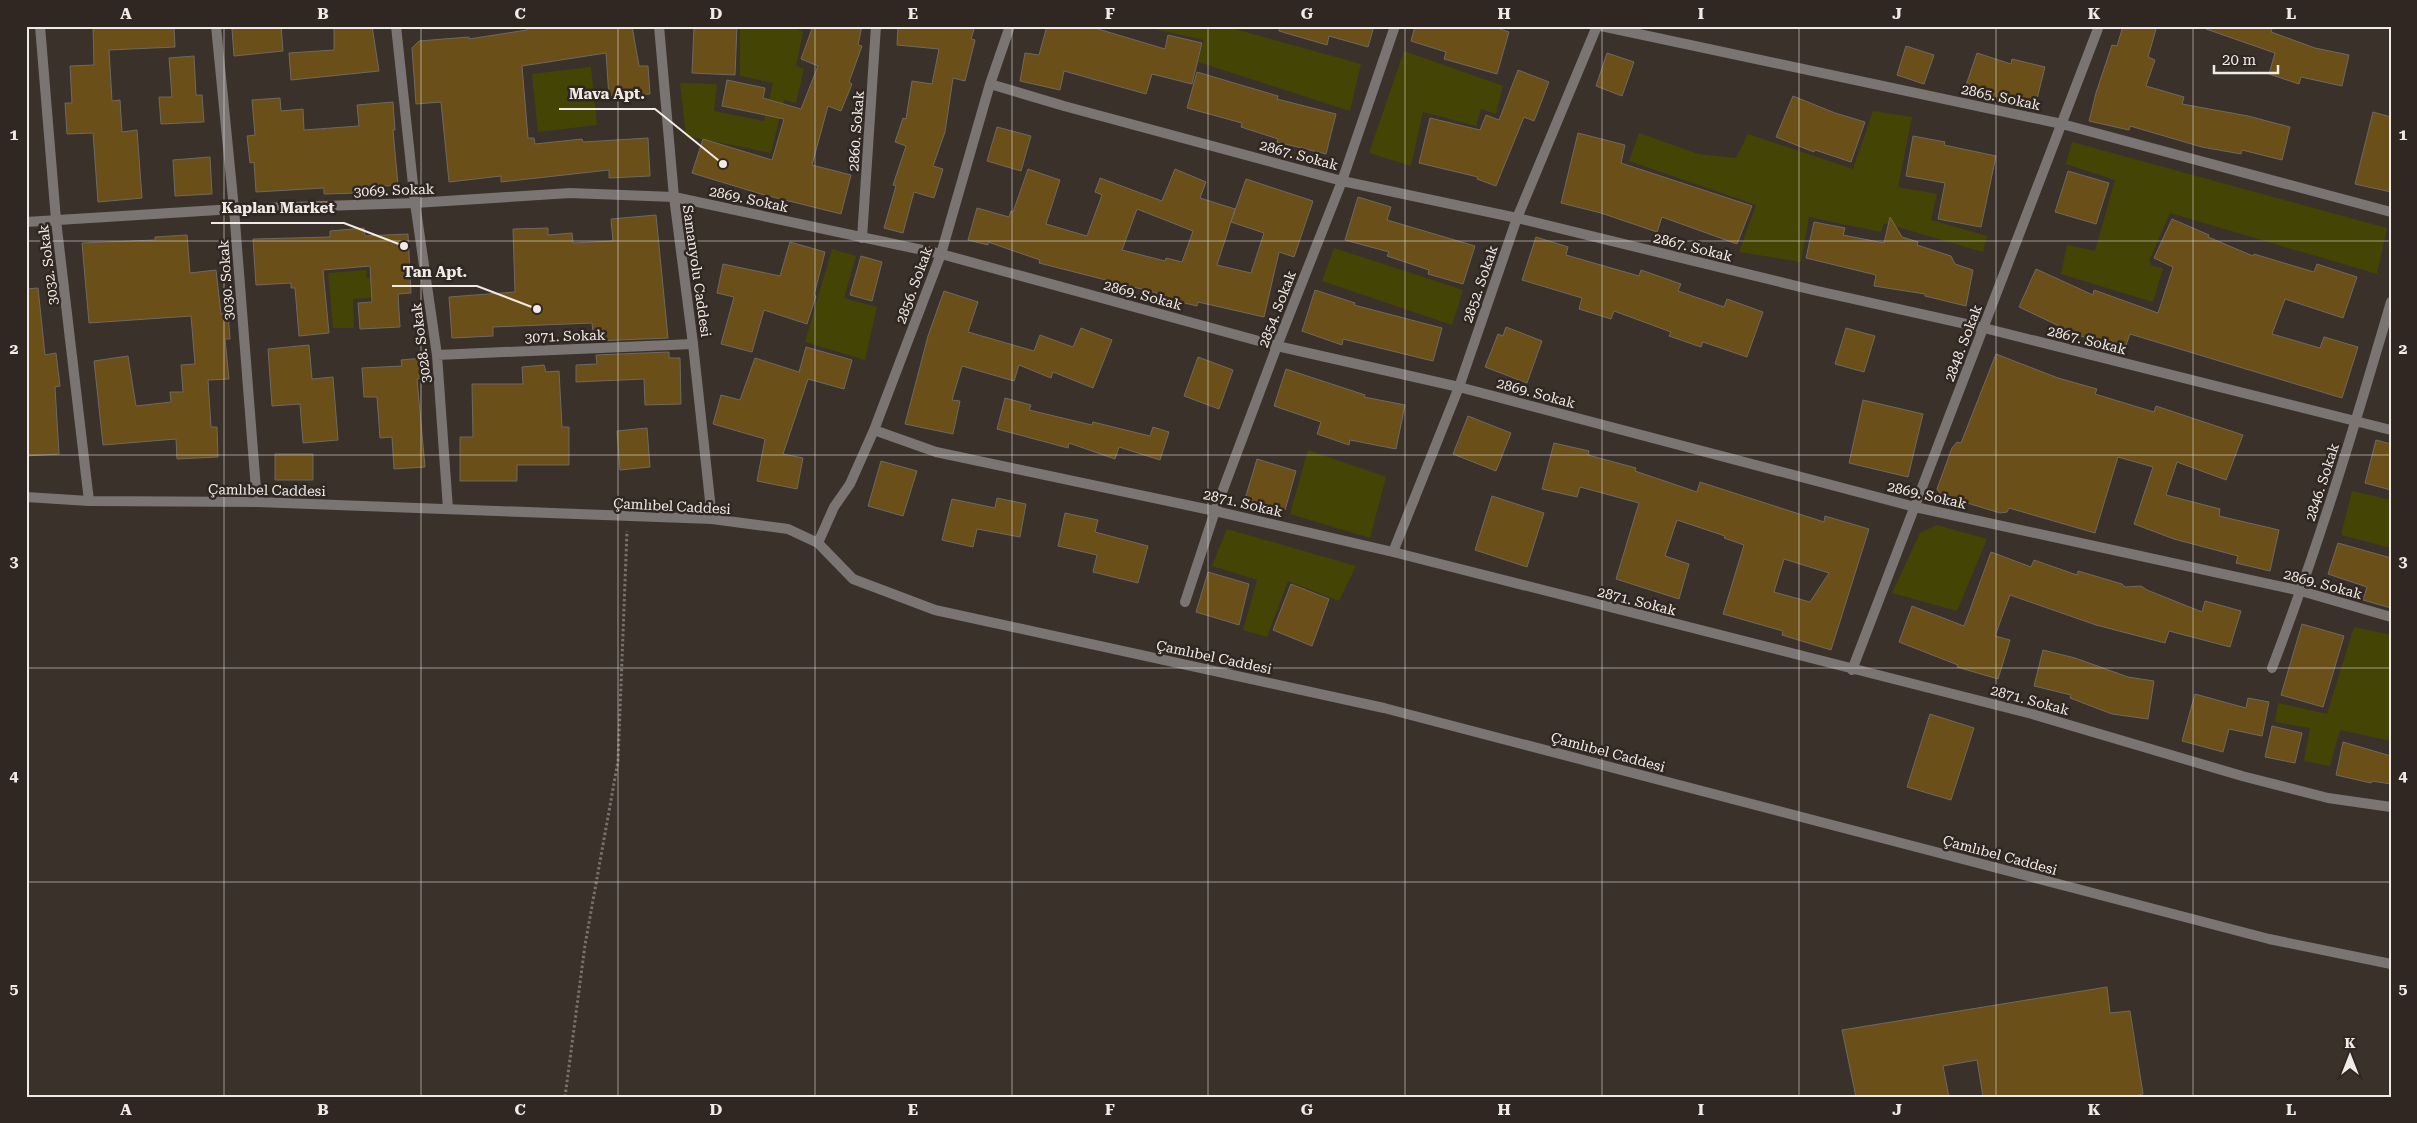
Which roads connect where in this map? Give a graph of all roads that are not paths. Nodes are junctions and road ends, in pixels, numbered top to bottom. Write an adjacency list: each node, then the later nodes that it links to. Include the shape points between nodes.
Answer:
1 (40, 26): 18 (street, 3032. Sokak)
2 (216, 26): 15 (street, 3030. Sokak)
3 (396, 26): 14 (street, 3028. Sokak)
4 (659, 26): 13 (street, Samanyolu Caddesi)
5 (876, 26): 20 (street, 2860. Sokak)
6 (1010, 26): 10 (street, 2856. Sokak)
7 (1395, 26): 12 (street, 2854. Sokak)
8 (1599, 26): 11 (street, 2865. Sokak); 17 (street, 2852. Sokak)
9 (2099, 26): 11 (street, 2848. Sokak)
10 (990, 84): 12 (street, 2867. Sokak); 21 (street, 2856. Sokak)
11 (2062, 124): 16 (street, 2865. Sokak); 23 (street, 2848. Sokak)
12 (1342, 181): 17 (street, 2867. Sokak); 25 (street, 2854. Sokak)
13 (674, 197): 14 (street, 3069. Sokak, via 570,194); 20 (street, 2869. Sokak); 24 (street, Samanyolu Caddesi)
14 (415, 203): 15 (street, 3069. Sokak); 26 (street, 3028. Sokak)
15 (234, 209): 18 (street, 3069. Sokak); 33 (street, 3030. Sokak)
16 (2391, 212)
17 (1517, 218): 23 (street, 2867. Sokak); 27 (street, 2852. Sokak)
18 (56, 220): 19 (street, 3069. Sokak); 32 (street, 3032. Sokak)
19 (26, 222)
20 (862, 238): 21 (street, 2869. Sokak)
21 (941, 254): 25 (street, 2869. Sokak); 29 (street, 2856. Sokak)
22 (2391, 302): 28 (street, 2846. Sokak)
23 (1984, 328): 28 (street, 2867. Sokak); 34 (street, 2848. Sokak)
24 (693, 344): 26 (street, 3071. Sokak); 37 (street, Samanyolu Caddesi)
25 (1277, 346): 27 (street, 2869. Sokak); 36 (street, 2854. Sokak)
26 (438, 355): 35 (street, 3028. Sokak)
27 (1459, 387): 34 (street, 2869. Sokak); 39 (street, 2852. Sokak)
28 (2356, 422): 30 (street, 2867. Sokak); 40 (street, 2846. Sokak)
29 (874, 430): 36 (street, 2871. Sokak, via 936,452); 38 (street, 2856. Sokak)
30 (2391, 430)
31 (26, 496): 32 (street, Çamlıbel Caddesi)
32 (88, 501): 33 (street, Çamlıbel Caddesi)
33 (257, 502): 35 (street, Çamlıbel Caddesi)
34 (1915, 507): 40 (street, 2869. Sokak); 44 (street, 2848. Sokak)
35 (448, 509): 37 (street, Çamlıbel Caddesi)
36 (1215, 511): 39 (street, 2871. Sokak); 41 (street, 2854. Sokak)
37 (712, 519): 38 (street, Çamlıbel Caddesi, via 788,529)
38 (818, 543): 46 (street, Çamlıbel Caddesi, via 853,579 935,610 1384,708 2269,939)
39 (1393, 552): 44 (street, 2871. Sokak)
40 (2301, 592): 42 (street, 2869. Sokak); 43 (street, 2846. Sokak)
41 (1185, 602)
42 (2391, 617)
43 (2272, 668)
44 (1852, 670): 45 (street, 2871. Sokak, via 2032,714 2280,786 2328,798)
45 (2391, 807)
46 (2391, 964)

